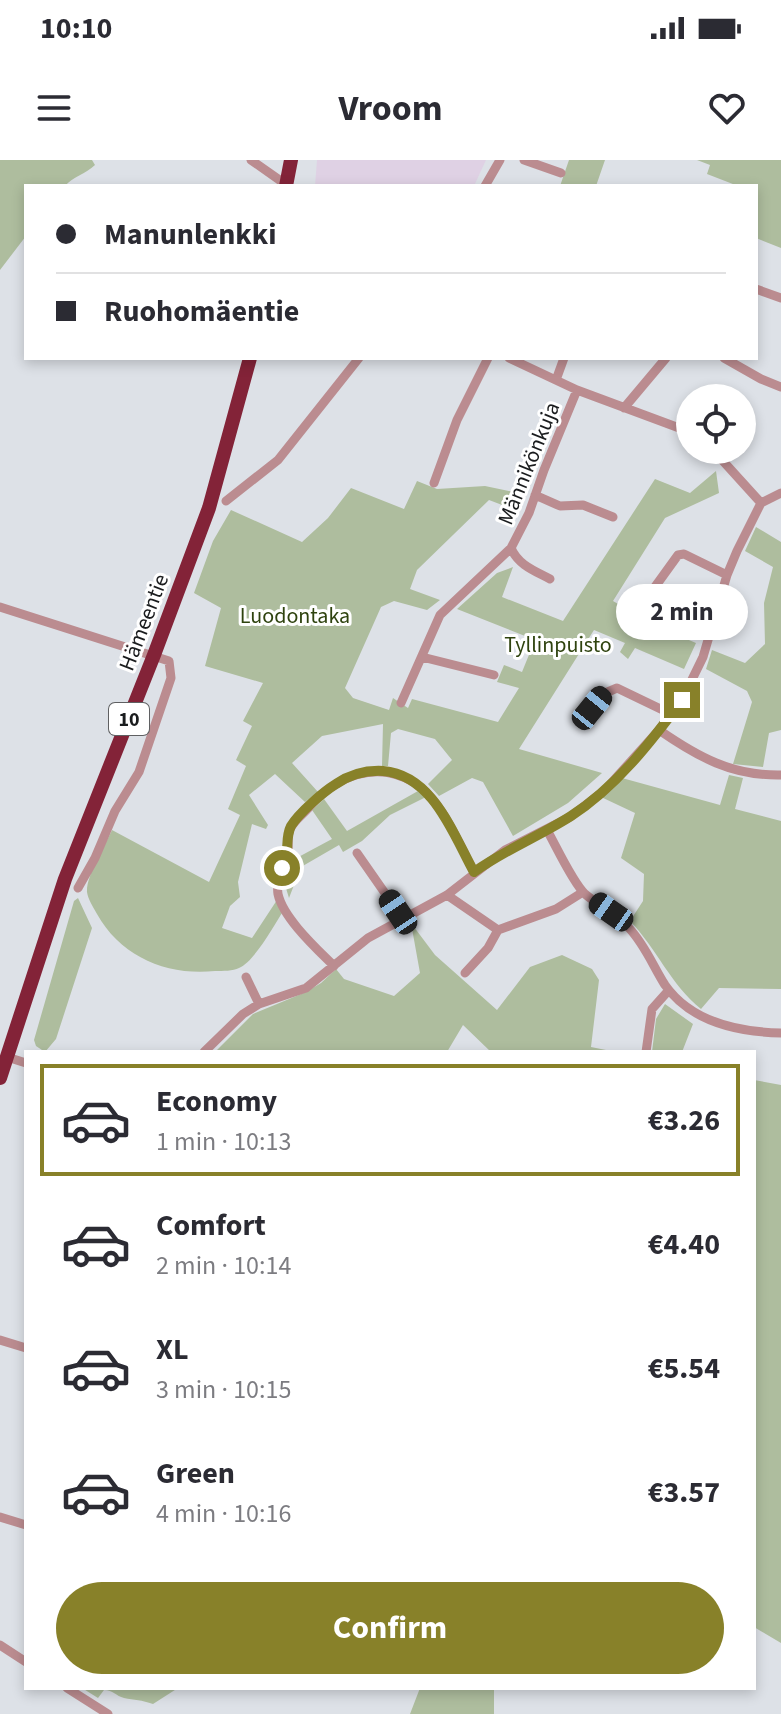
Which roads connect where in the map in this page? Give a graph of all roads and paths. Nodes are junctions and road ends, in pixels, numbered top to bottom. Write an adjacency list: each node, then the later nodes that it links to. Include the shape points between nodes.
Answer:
1 (251, 160): 6 (street)
2 (291, 160): 7 (highway)
3 (500, 160): 8 (street)
4 (524, 160): 5 (street)
5 (561, 173)
6 (284, 184)
7 (287, 184)
8 (486, 184)
9 (758, 290): 10 (street)
10 (781, 298)
11 (249, 360): 35 (highway, Hämeentie / 10, via 209,508)
12 (357, 360): 27 (street, via 278,460)
13 (487, 360): 24 (street)
14 (513, 360): 18 (street)
15 (563, 360): 18 (street)
16 (664, 360): 21 (street)
17 (728, 360): 19 (street)
18 (556, 380): 20 (street)
19 (781, 387)
20 (577, 390): 21 (street); 26 (street, Männikönkuja)
21 (624, 408): 22 (street)
22 (676, 427)
23 (726, 464): 28 (street)
24 (434, 483)
25 (781, 493): 28 (street)
26 (535, 495): 29 (street); 30 (street, Männikönkuja)
27 (226, 501)
28 (761, 503): 31 (street)
29 (613, 517)
30 (511, 548): 32 (street, via 522,563); 36 (street, Männikönkuja, via 440,615)
31 (727, 575): 33 (street, via 678,555); 39 (street, via 703,657)
32 (550, 579)
33 (652, 591)
34 (0, 607): 35 (street)
35 (154, 655): 46 (street, via 169,661 172,673 160,715 139,772); 59 (highway, Hämeentie / 10, via 65,879)
36 (422, 657): 37 (street); 38 (street, Männikönkuja)
37 (494, 675)
38 (401, 703)
39 (671, 714): 40 (street, via 617,688 603,694); 41 (street)
40 (581, 722)
41 (659, 730): 42 (street, via 725,768); 43 (street, via 590,803)
42 (781, 775)
43 (547, 830): 45 (street); 47 (street)
44 (357, 853): 49 (street)
45 (474, 872): 48 (street); 51 (street, via 435,802 414,782 376,771 353,774 335,784 291,827 288,857 277,882 285,908)
46 (78, 888)
47 (583, 892): 50 (street, via 556,909); 54 (street, via 627,925)
48 (447, 895): 49 (street); 50 (street)
49 (403, 919): 51 (street, via 368,938)
50 (498, 930): 52 (street)
51 (334, 966): 55 (street, via 306,988)
52 (465, 973)
53 (246, 977): 55 (street)
54 (669, 990): 56 (street, via 710,1020 745,1031); 58 (street, via 652,1009)
55 (259, 1004): 57 (street)
56 (781, 1033)
57 (206, 1050)
58 (646, 1050)
59 (7, 1057): 60 (street); 61 (highway, Hämeentie / 10)
60 (24, 1062)
61 (0, 1078)
62 (0, 1340): 63 (street)
63 (24, 1347)
64 (0, 1517): 65 (street)
65 (24, 1524)
66 (0, 1645): 67 (street)
67 (24, 1661)
68 (70, 1690): 69 (street)
69 (108, 1714)

